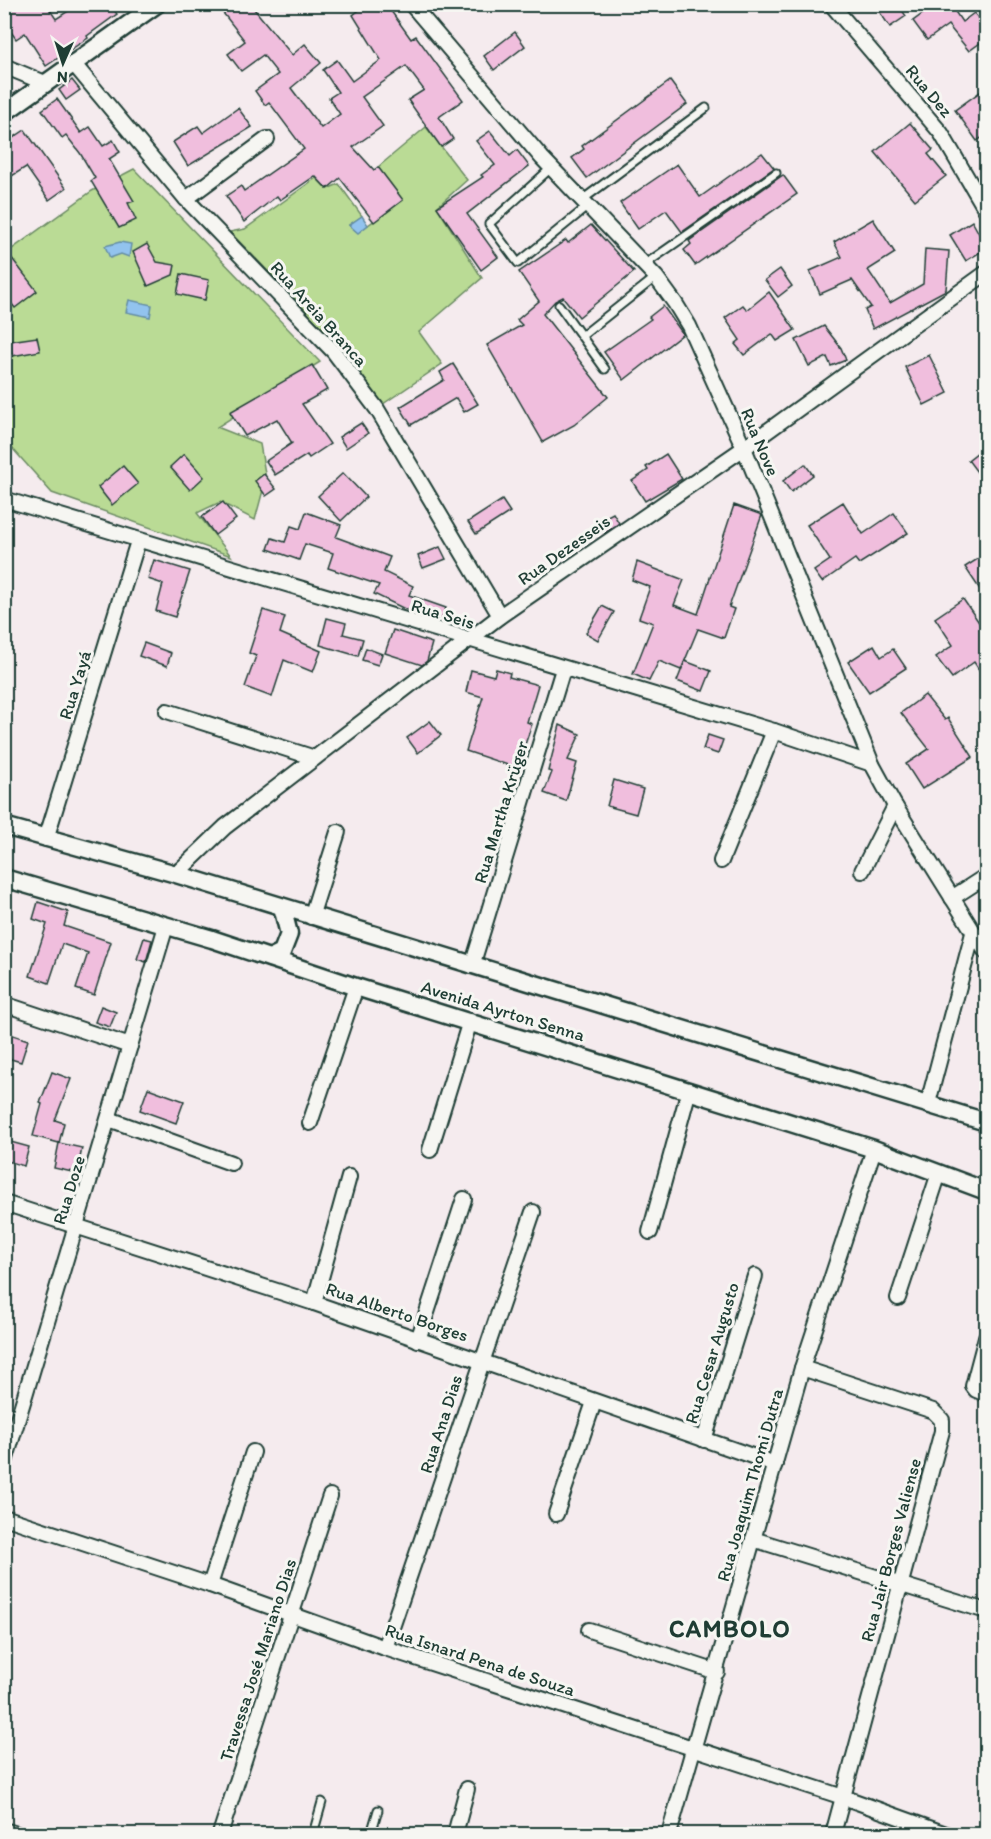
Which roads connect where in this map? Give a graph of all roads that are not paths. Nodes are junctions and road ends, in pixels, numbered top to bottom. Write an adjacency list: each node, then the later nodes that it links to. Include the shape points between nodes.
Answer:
1 (157, 4): 4 (street)
2 (411, 4): 10 (street, Rua Nove)
3 (831, 4): 14 (street, Rua Dez, via 941,134)
4 (73, 63): 6 (street); 12 (street, Rua Areia Branca)
5 (4, 66): 6 (street)
6 (45, 83): 8 (street)
7 (706, 108): 13 (lane)
8 (4, 113)
9 (267, 139): 12 (street)
10 (551, 168): 13 (street, Rua Nove); 13 (lane, via 489,224 518,263)
11 (776, 173): 15 (lane)
12 (186, 199): 24 (street, Rua Areia Branca, via 341,362 377,409)
13 (585, 203): 15 (street, Rua Nove)
14 (987, 210)
15 (644, 265): 17 (street, Rua Nove)
16 (987, 273): 21 (street, Rua Dezesseis)
17 (656, 277): 19 (lane); 21 (street, Rua Nove, via 689,326)
18 (559, 305): 19 (lane)
19 (583, 335): 20 (lane)
20 (605, 369)
21 (744, 448): 24 (street, Rua Dezesseis); 30 (street, Rua Nove)
22 (4, 499): 23 (street, Rua Seis)
23 (138, 541): 25 (street, Rua Seis); 34 (street, Rua Yayá)
24 (500, 616): 25 (street, Rua Dezesseis)
25 (467, 640): 26 (street, Rua Seis); 29 (street, Rua Dezesseis)
26 (563, 669): 28 (street, Rua Seis); 47 (street, Rua Martha Krüger)
27 (167, 711): 29 (street)
28 (774, 731): 30 (street, Rua Seis); 35 (street)
29 (315, 758): 37 (street, Rua Dezesseis, via 225,827)
30 (872, 764): 31 (street, Rua Nove)
31 (895, 806): 36 (street); 40 (street, Rua Nove)
32 (4, 826): 34 (street, Avenida Ayrton Senna)
33 (338, 832): 42 (street)
34 (46, 839): 37 (street, Avenida Ayrton Senna)
35 (721, 861)
36 (862, 871)
37 (176, 874): 41 (street, Avenida Ayrton Senna)
38 (987, 876): 40 (street)
39 (4, 878): 43 (street, Avenida Ayrton Senna)
40 (952, 898): 44 (street, Rua Nove)
41 (282, 907): 42 (street, Avenida Ayrton Senna); 46 (street, via 290,934 282,952)
42 (311, 917): 47 (street, Avenida Ayrton Senna)
43 (166, 926): 46 (street, Avenida Ayrton Senna); 51 (street, Rua Doze)
44 (973, 933): 45 (street, Rua Nove); 53 (street)
45 (987, 952)
46 (270, 958): 48 (street, Avenida Ayrton Senna)
47 (472, 966): 53 (street, Avenida Ayrton Senna)
48 (356, 987): 50 (street, Avenida Ayrton Senna); 56 (street)
49 (4, 1004): 51 (street)
50 (470, 1021): 52 (street, Avenida Ayrton Senna); 58 (street)
51 (130, 1046): 54 (street, Rua Doze)
52 (689, 1090): 57 (street, Avenida Ayrton Senna); 67 (street)
53 (928, 1103): 55 (street, Avenida Ayrton Senna)
54 (109, 1119): 59 (street); 66 (street, Rua Doze)
55 (987, 1122)
56 (310, 1124)
57 (874, 1149): 60 (street, Avenida Ayrton Senna); 74 (street, Rua Joaquim Thomi Dutra)
58 (430, 1150)
59 (231, 1163)
60 (939, 1173): 62 (street, Avenida Ayrton Senna); 69 (street)
61 (349, 1177): 70 (street)
62 (987, 1191)
63 (464, 1199): 72 (street)
64 (4, 1203): 66 (street, Rua Alberto Borges)
65 (533, 1212): 73 (street, Rua Ana Dias)
66 (77, 1226): 70 (street, Rua Alberto Borges); 80 (street, Rua Doze)
67 (650, 1232)
68 (755, 1276): 77 (street, Rua Cesar Augusto)
69 (898, 1298)
70 (314, 1303): 72 (street, Rua Alberto Borges)
71 (987, 1337): 75 (street, via 973,1386)
72 (418, 1340): 73 (street, Rua Alberto Borges)
73 (481, 1360): 76 (street, Rua Alberto Borges); 90 (street, Rua Ana Dias)
74 (802, 1368): 79 (street, Rua Joaquim Thomi Dutra); 86 (street, Rua Jair Borges Valiense, via 933,1412 942,1420)
75 (987, 1394)
76 (594, 1402): 77 (street, Rua Alberto Borges); 82 (street)
77 (704, 1440): 79 (street, Rua Alberto Borges)
78 (253, 1452): 85 (street)
79 (775, 1464): 84 (street, Rua Joaquim Thomi Dutra)
80 (4, 1465)
81 (330, 1496): 88 (street, Travessa José Mariano Dias)
82 (556, 1514)
83 (4, 1517): 85 (street, Rua Isnard Pena de Souza)
84 (753, 1539): 86 (street); 91 (street, Rua Joaquim Thomi Dutra)
85 (210, 1584): 88 (street, Rua Isnard Pena de Souza)
86 (901, 1584): 87 (street); 94 (street, Rua Jair Borges Valiense)
87 (987, 1611)
88 (291, 1613): 90 (street, Rua Isnard Pena de Souza); 99 (street, Travessa José Mariano Dias)
89 (589, 1630): 91 (street)
90 (386, 1648): 92 (street, Rua Isnard Pena de Souza)
91 (717, 1672): 92 (street, Rua Joaquim Thomi Dutra)
92 (695, 1749): 94 (street, Rua Isnard Pena de Souza); 103 (street, Rua Joaquim Thomi Dutra)
93 (467, 1789): 102 (street)
94 (843, 1797): 104 (street, Rua Jair Borges Valiense); 105 (street, Rua Isnard Pena de Souza)
95 (322, 1802): 100 (lane)
96 (378, 1810): 101 (lane)
97 (4, 1830): 98 (street)
98 (17, 1834)
99 (220, 1834)
100 (313, 1834)
101 (370, 1834)
102 (455, 1834)
103 (669, 1834)
104 (833, 1834)
105 (946, 1834)

